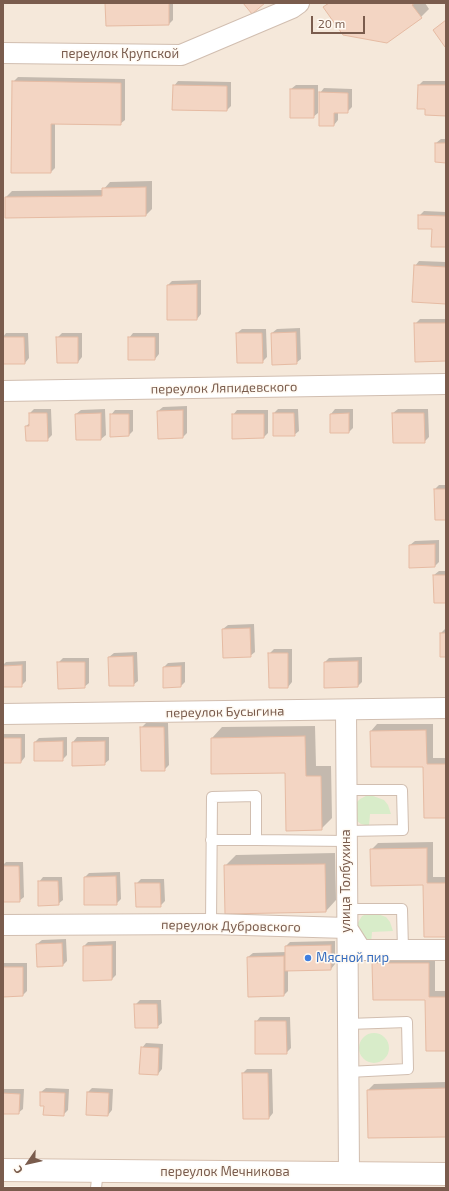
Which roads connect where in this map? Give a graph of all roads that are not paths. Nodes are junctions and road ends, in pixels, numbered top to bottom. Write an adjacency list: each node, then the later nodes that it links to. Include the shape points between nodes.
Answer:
1 (299, 3): 2 (street, переулок Крупской, via 182,55)
2 (3, 53)
3 (446, 384): 4 (street, переулок Ляпидевского)
4 (3, 391)
5 (446, 708): 6 (street, переулок Бусыгина)
6 (346, 710): 7 (street, переулок Бусыгина); 8 (street, улица Толбухина)
7 (3, 714)
8 (346, 790): 9 (street, улица Толбухина); 9 (lane, via 402,790 403,830)
9 (346, 836): 11 (lane); 12 (street, улица Толбухина)
10 (211, 840): 11 (lane); 11 (lane, via 212,797 256,796); 13 (lane)
11 (256, 840)
12 (347, 918): 13 (street, переулок Дубровского); 15 (street, via 361,950); 15 (lane, via 402,909); 17 (street, улица Толбухина)
13 (210, 924): 14 (street, переулок Дубровского)
14 (3, 925)
15 (403, 950): 16 (street)
16 (446, 950)
17 (348, 1024): 18 (street, улица Толбухина); 18 (lane, via 407,1022 408,1069)
18 (348, 1072): 20 (street, улица Толбухина)
19 (3, 1170): 22 (street, переулок Мечникова)
20 (349, 1173): 21 (street, переулок Мечникова); 22 (street, переулок Мечникова)
21 (446, 1174)
22 (97, 1179)

